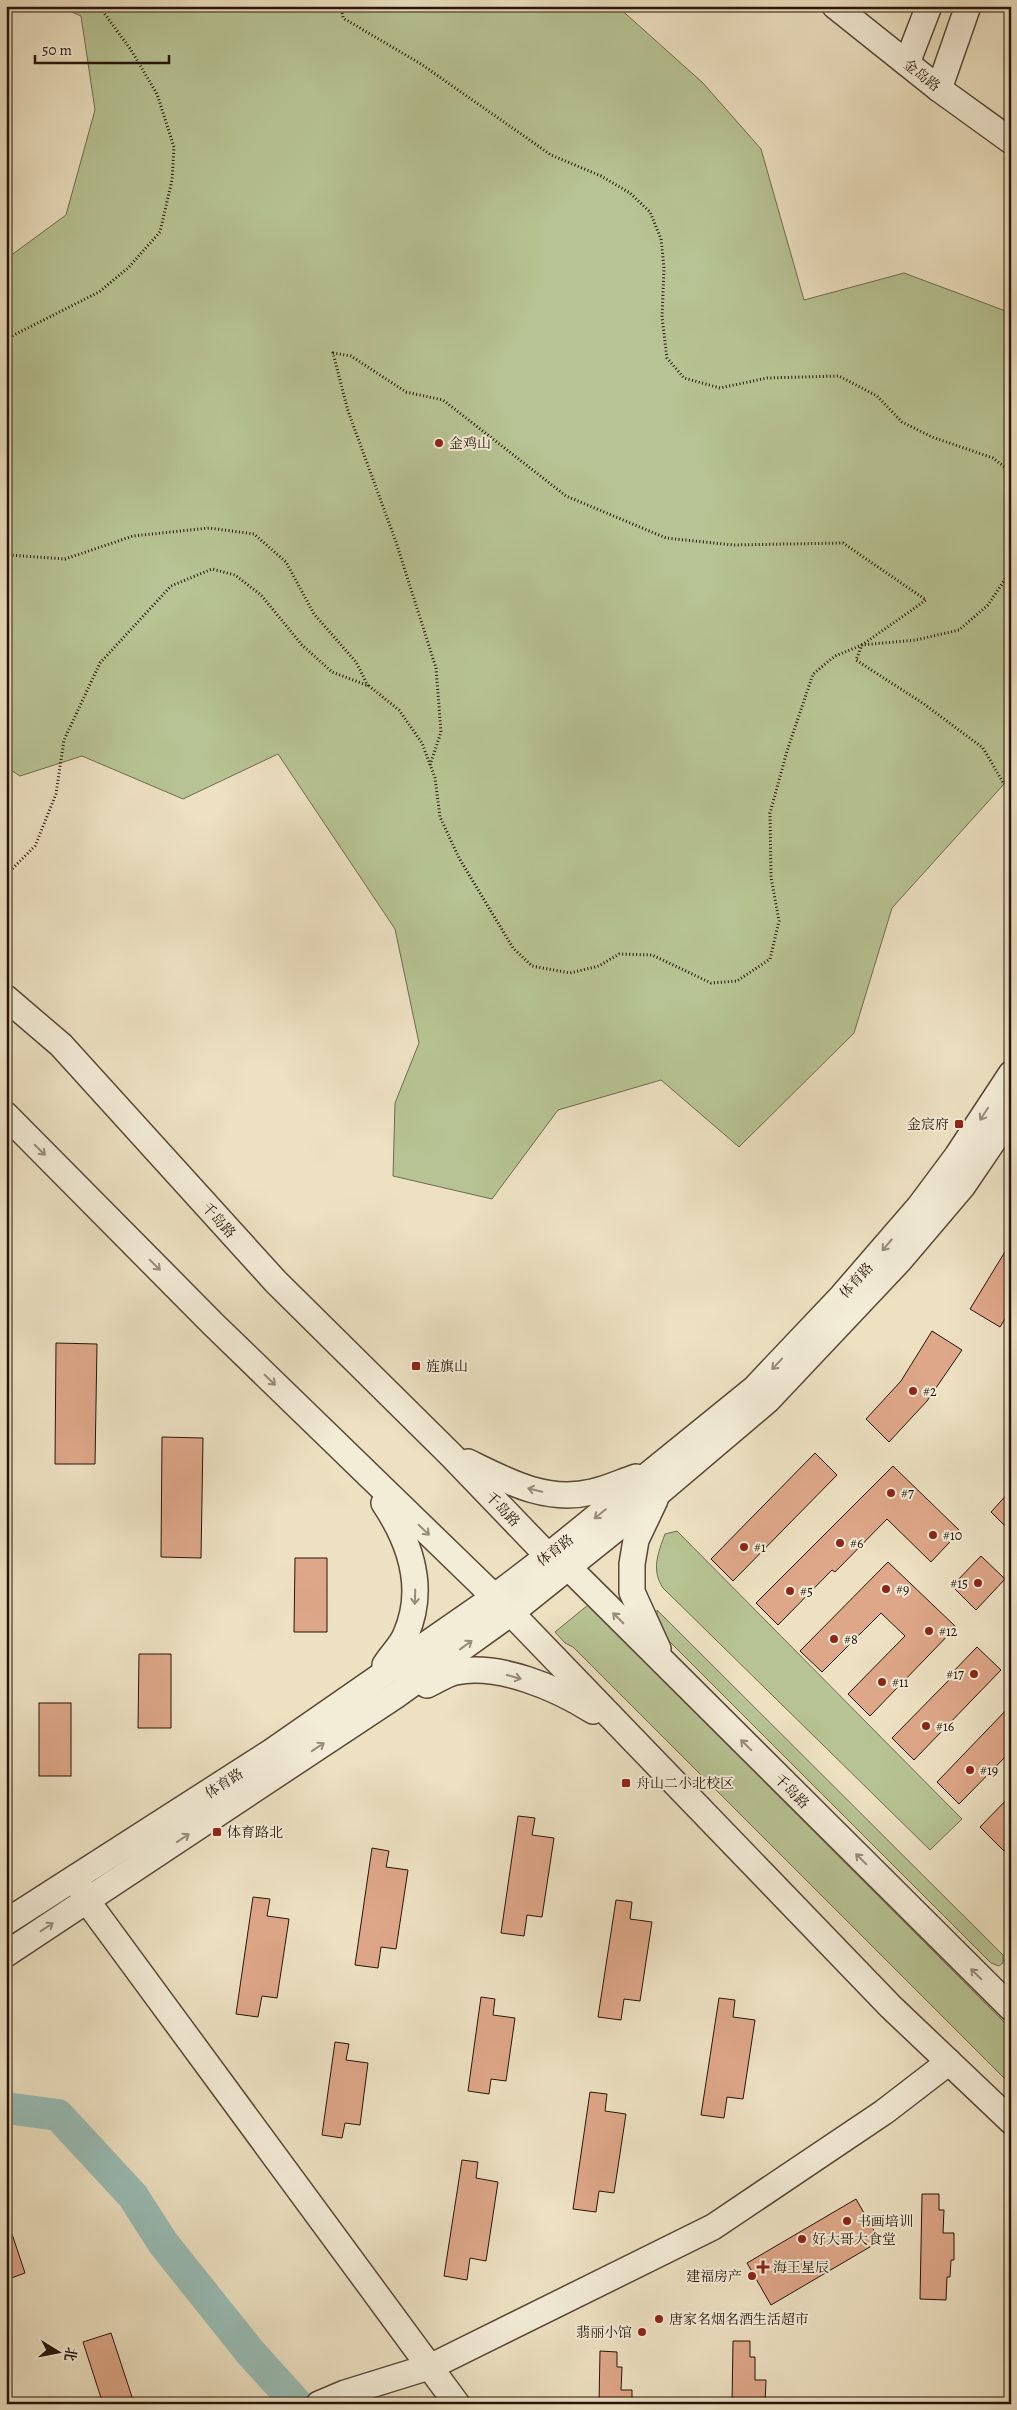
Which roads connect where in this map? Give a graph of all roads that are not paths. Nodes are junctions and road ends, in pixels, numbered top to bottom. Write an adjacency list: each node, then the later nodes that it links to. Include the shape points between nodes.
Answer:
1 (835, 6): 4 (street, 金岛路)
2 (928, 6): 4 (street)
3 (968, 6): 5 (street)
4 (907, 63): 5 (street, 金岛路)
5 (939, 89): 6 (street, 金岛路)
6 (1011, 141)
7 (6, 998): 11 (street, 千岛路, via 61,1044 276,1282)
8 (1011, 1074): 13 (street, 体育路, one-way to 13, via 919,1207 842,1296 754,1389)
9 (6, 1115): 12 (street, one-way to 12)
10 (1011, 1115): 13 (street, 体育路, via 962,1187 894,1267 768,1400)
11 (451, 1454): 13 (street, one-way to 11, via 561,1496 500,1479); 14 (street, 千岛路)
12 (365, 1473): 15 (street, one-way to 15); 17 (street, one-way to 17, via 407,1545 415,1575 415,1605 406,1635)
13 (653, 1484): 14 (street, 体育路); 16 (street, via 654,1506 636,1540 632,1592)
14 (558, 1562): 15 (street, 体育路); 16 (street, 千岛路, one-way to 14)
15 (502, 1605): 17 (street, 体育路); 18 (street, 体育路, one-way to 15); 19 (street)
16 (668, 1667): 24 (street, 千岛路, one-way to 16)
17 (377, 1678): 20 (street, 体育路, via 271,1752)
18 (342, 1731): 19 (street, one-way to 19, via 364,1724 453,1672 475,1670 499,1672 570,1696); 21 (street, 体育路, one-way to 18)
19 (625, 1732): 25 (street, via 891,2007)
20 (75, 1879): 21 (street); 22 (street, 体育路)
21 (87, 1901): 23 (street, 体育路, one-way to 21); 27 (street)
22 (6, 1922)
23 (6, 1954)
24 (1010, 2007)
25 (949, 2062): 26 (street); 27 (street, via 884,2112 713,2227)
26 (1011, 2121)
27 (432, 2366): 28 (street); 29 (street)
28 (319, 2404)
29 (457, 2404)

